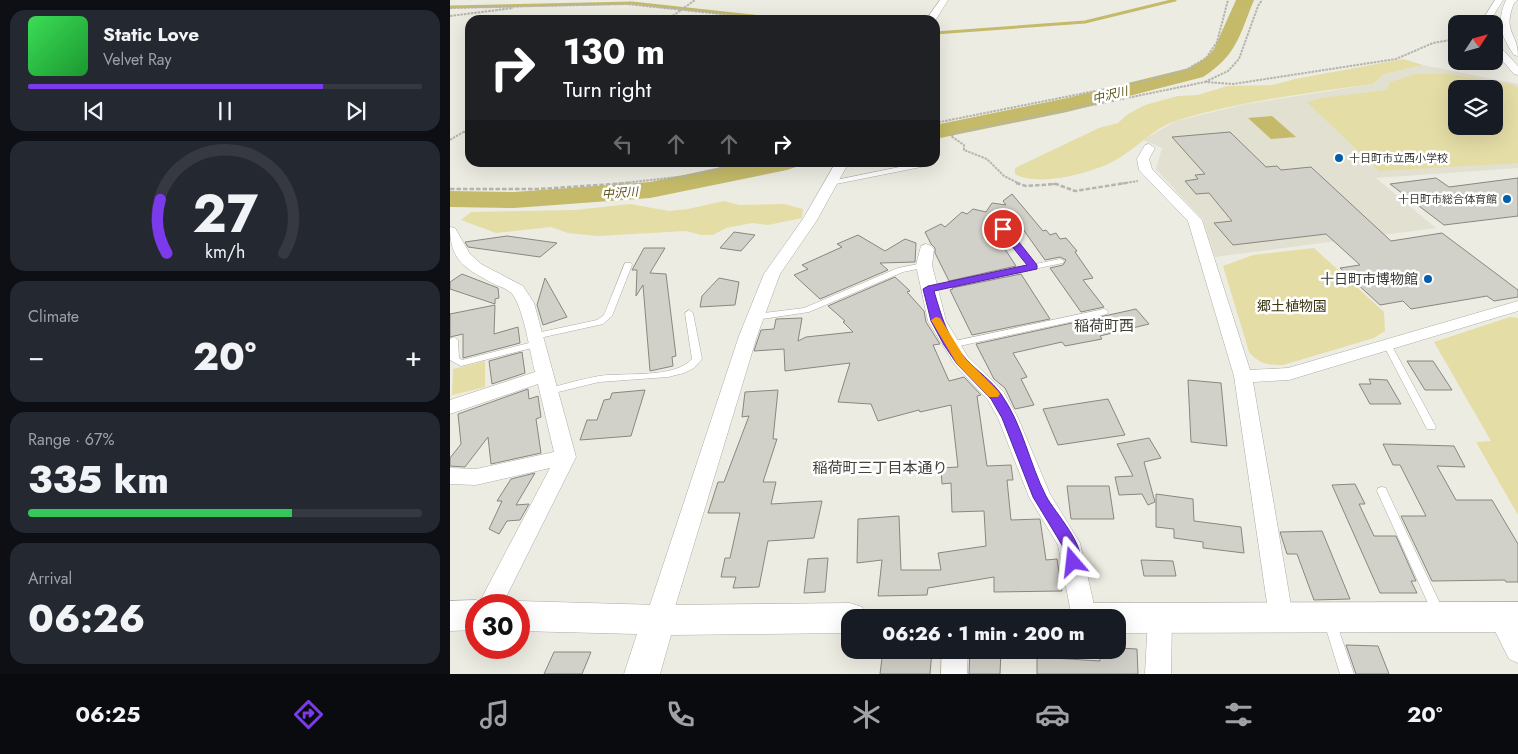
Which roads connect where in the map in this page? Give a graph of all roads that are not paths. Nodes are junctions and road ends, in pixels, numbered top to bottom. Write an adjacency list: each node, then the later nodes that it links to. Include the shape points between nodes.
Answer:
1 (944, 0): 4 (street)
2 (1498, 0): 5 (street)
3 (1514, 0): 6 (street, via 1510,0 1505,12)
4 (934, 15)
5 (1490, 15)
6 (1504, 27): 7 (street); 8 (street)
7 (1518, 27)
8 (1518, 54)
9 (1503, 55): 10 (street)
10 (1518, 72)
11 (1149, 148): 30 (street, via 1143,158 1146,170 1195,220)
12 (840, 167): 14 (street)
13 (910, 167): 14 (lane)
14 (831, 183): 25 (street, via 810,220 772,274)
15 (1003, 229): 20 (lane)
16 (450, 231): 27 (street, via 464,256 475,267 517,288 526,303)
17 (925, 257): 21 (street); 25 (lane, via 806,310)
18 (1060, 261): 20 (lane)
19 (628, 265): 27 (lane, via 608,316 600,322)
20 (1033, 267): 21 (lane)
21 (928, 289): 28 (street, via 937,321)
22 (1518, 306): 29 (street)
23 (1104, 312): 28 (lane)
24 (689, 313): 31 (lane, via 697,359 687,369 673,373)
25 (756, 317): 49 (street)
26 (454, 340): 27 (lane, via 454,358 461,363)
27 (536, 340): 31 (street)
28 (950, 345): 38 (street, via 961,361 996,396 1008,418 1040,497 1069,544)
29 (1388, 346): 30 (street, via 1289,374); 33 (lane)
30 (1243, 376): 44 (street)
31 (548, 383): 32 (street); 34 (street)
32 (450, 407)
33 (1431, 427)
34 (566, 458): 35 (street, via 476,477); 37 (street)
35 (450, 476)
36 (1382, 491): 46 (lane)
37 (496, 594)
38 (1083, 609)
39 (465, 615): 40 (street)
40 (450, 616)
41 (530, 616): 49 (street)
42 (1126, 617): 43 (street)
43 (1160, 617): 44 (street); 54 (street)
44 (1281, 617): 45 (street)
45 (1328, 617): 46 (street); 55 (lane)
46 (1440, 617): 47 (street)
47 (1509, 617): 50 (street)
48 (841, 618): 49 (street)
49 (658, 620): 52 (street)
50 (1518, 651)
51 (955, 659): 53 (street)
52 (642, 674)
53 (954, 674)
54 (1158, 674)
55 (1347, 674)

